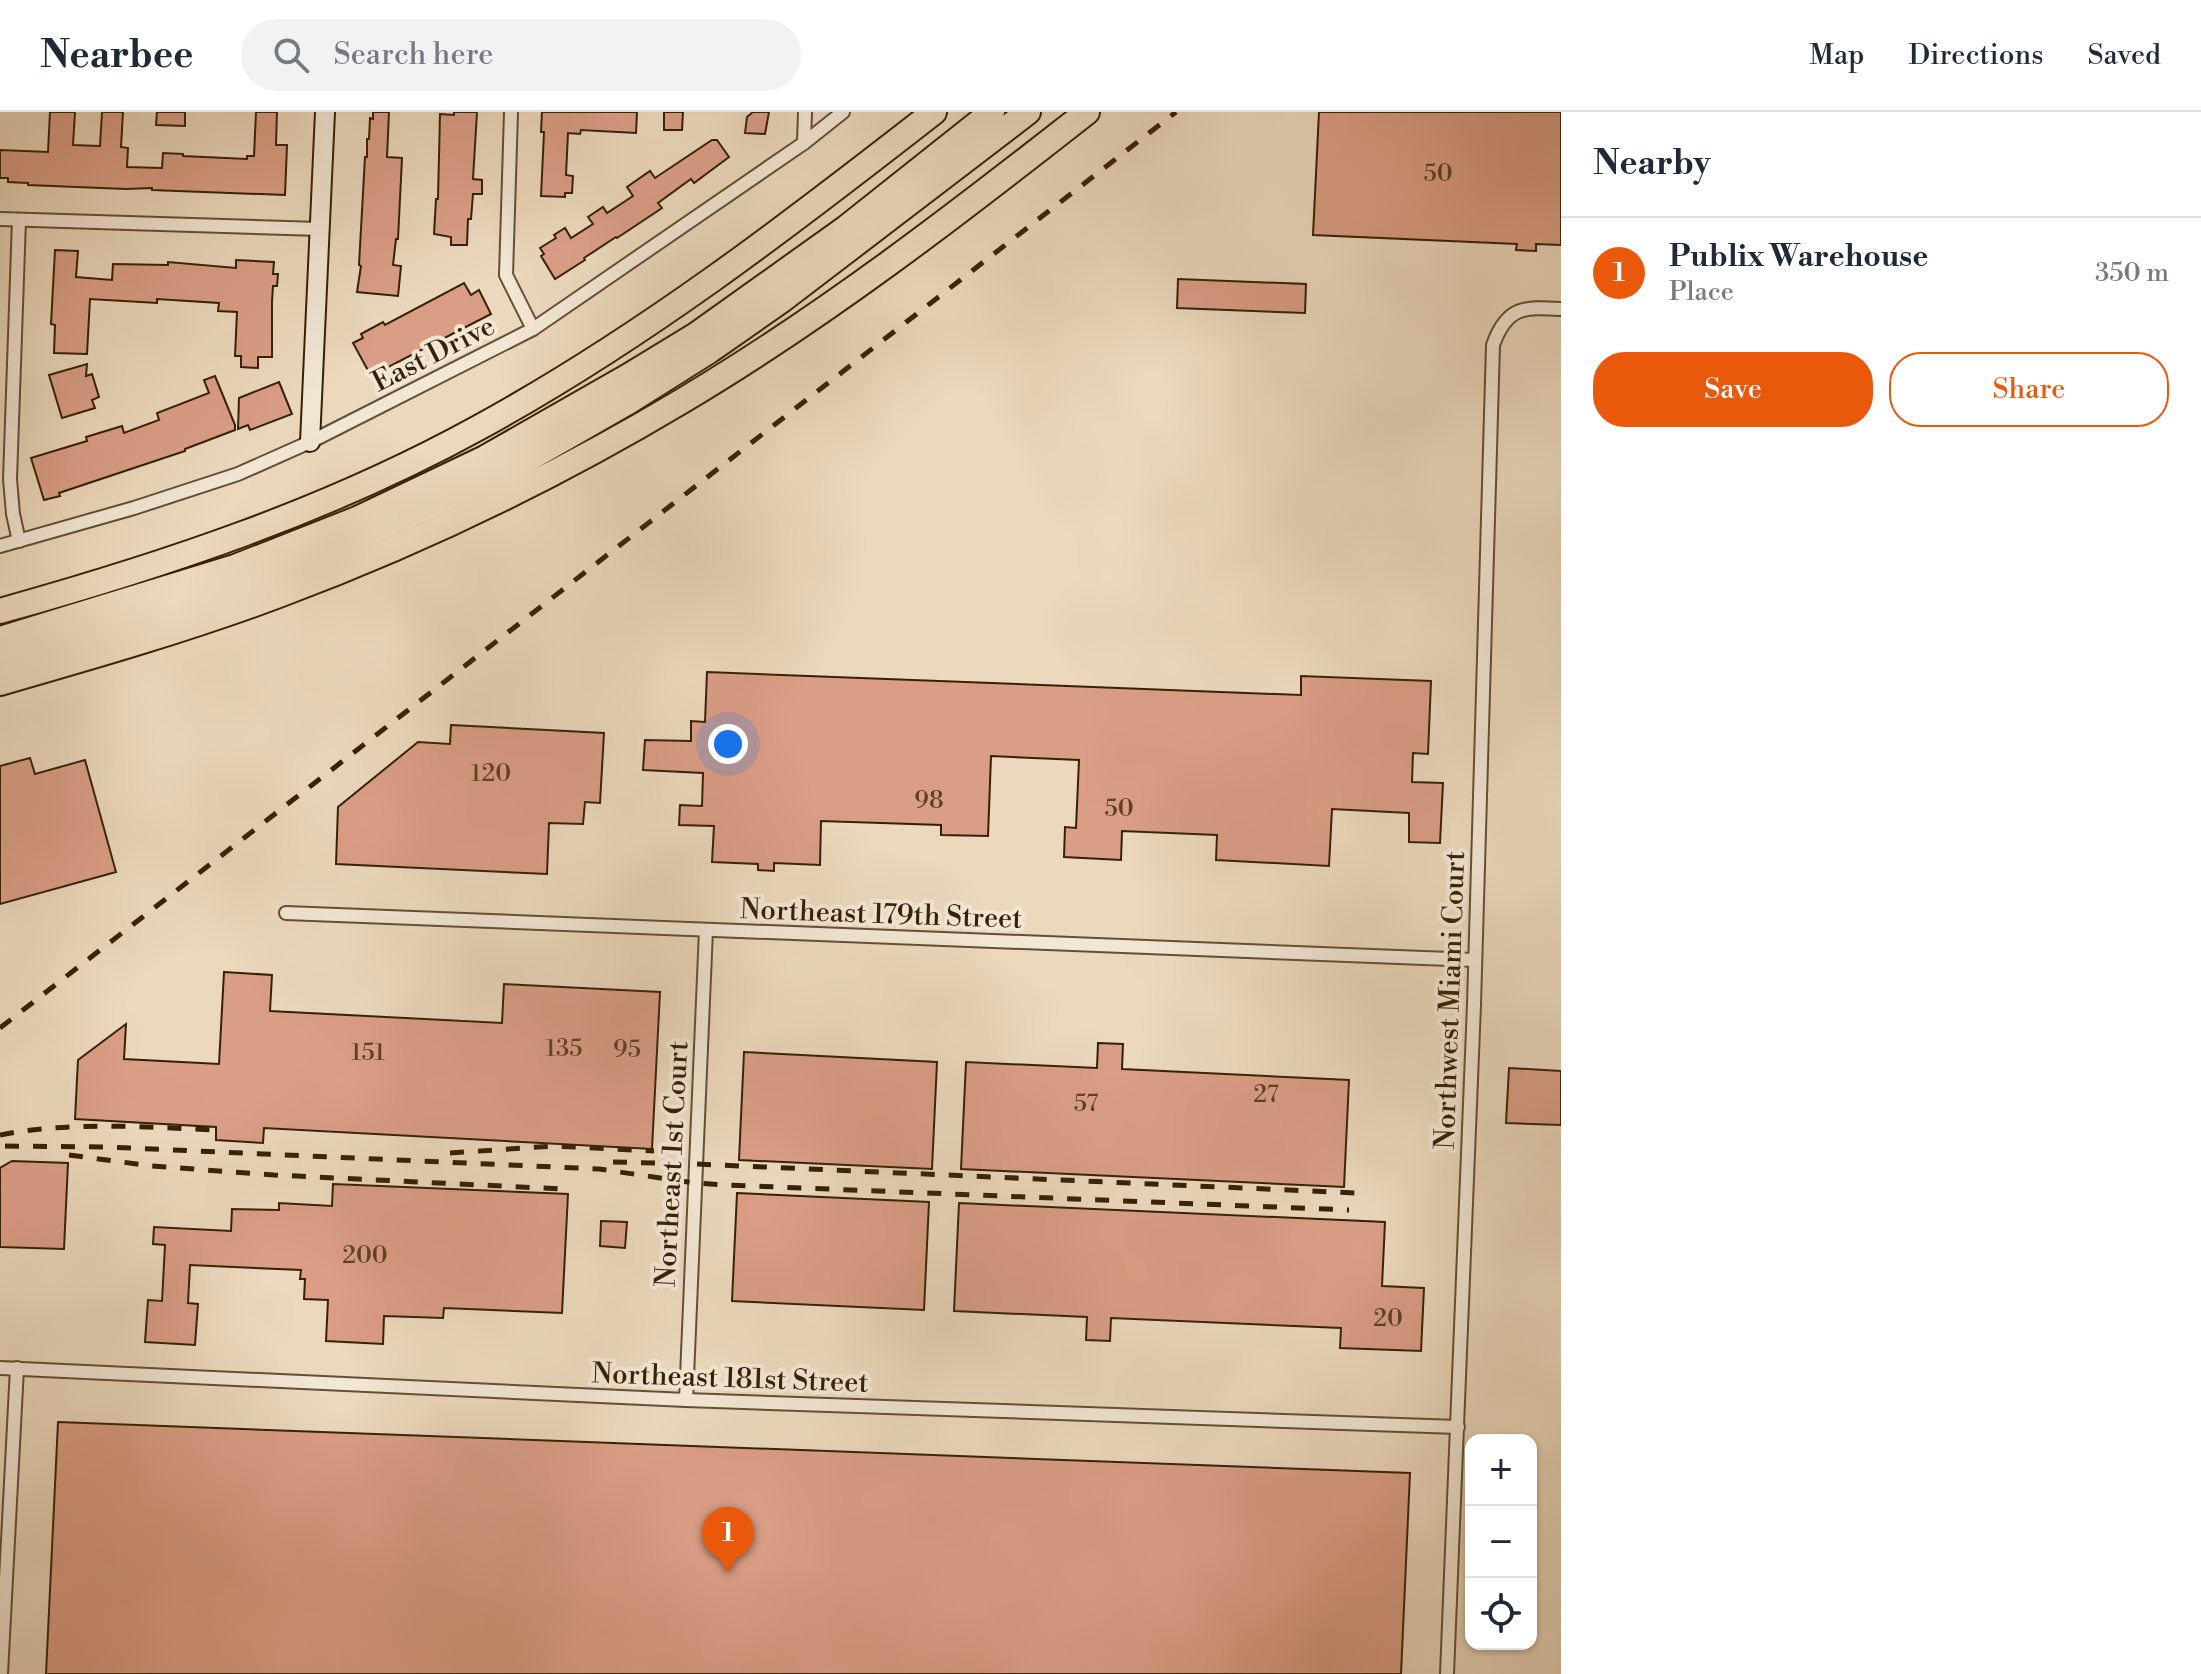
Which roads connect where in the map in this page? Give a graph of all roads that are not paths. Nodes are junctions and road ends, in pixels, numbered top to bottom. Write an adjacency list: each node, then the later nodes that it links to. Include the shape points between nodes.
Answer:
1 (325, 112): 12 (street)
2 (511, 112): 14 (street, via 506,275)
3 (805, 112): 9 (street)
4 (843, 112): 9 (street, East Drive)
5 (934, 112): 18 (highway, via 684,301 477,429 290,517 141,570)
6 (992, 112): 19 (highway, via 846,228 696,335 485,458 357,519 235,567)
7 (1028, 112): 20 (highway, via 709,351 497,477 308,561 209,598)
8 (1087, 112): 21 (highway, via 829,306 681,402 576,459 337,573 192,625)
9 (804, 143): 14 (street, East Drive)
10 (0, 219): 11 (street)
11 (19, 220): 12 (street); 16 (street, via 10,479)
12 (320, 229): 15 (street)
13 (1561, 309): 24 (street, Northwest Miami Court, via 1519,310 1498,329 1493,345)
14 (533, 329): 15 (street, East Drive)
15 (310, 442): 16 (street, East Drive, via 238,474)
16 (19, 541): 17 (street, East Drive)
17 (0, 546)
18 (0, 611)
19 (0, 639)
20 (0, 661)
21 (0, 683)
22 (286, 913): 23 (street, Northeast 179th Street)
23 (706, 930): 24 (street, Northeast 179th Street); 27 (street, Northeast 1st Court)
24 (1475, 960): 28 (street, Northwest Miami Court)
25 (0, 1368): 26 (street, Northeast 181st Street)
26 (17, 1368): 27 (street, Northeast 181st Street); 29 (street)
27 (686, 1400): 28 (street, Northeast 181st Street)
28 (1458, 1427): 30 (street, Northwest Miami Court)
29 (1, 1674)
30 (1447, 1674)

